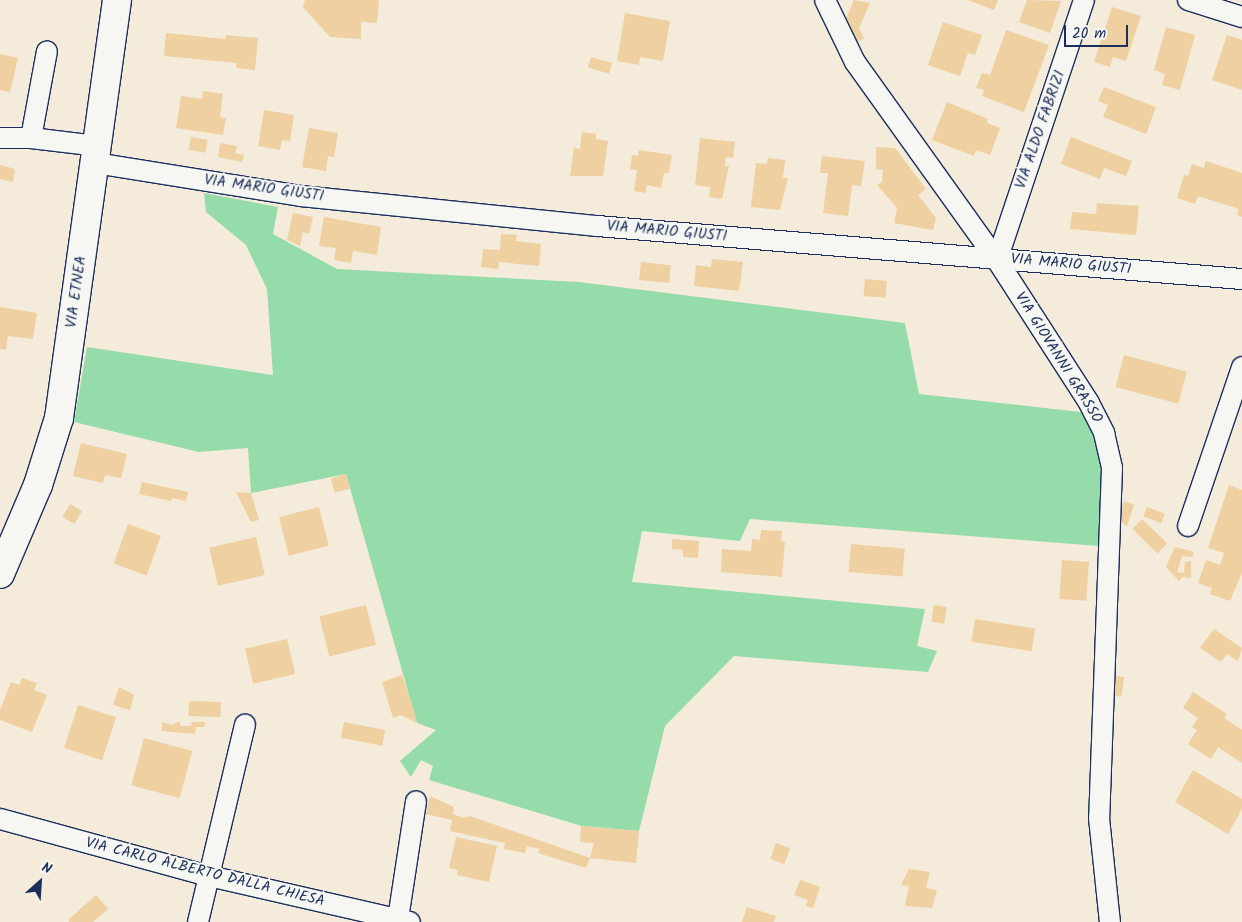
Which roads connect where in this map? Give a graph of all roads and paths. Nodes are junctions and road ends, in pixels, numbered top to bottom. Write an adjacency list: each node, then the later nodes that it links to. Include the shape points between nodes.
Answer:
1 (117, 0): 9 (main road, VIA ETNEA)
2 (825, 0): 10 (street, VIA GIOVANNI GRASSO, via 855,62)
3 (1084, 0): 10 (street, VIA ALDO FABRIZI)
4 (1188, 0): 5 (street)
5 (1242, 17)
6 (47, 51): 8 (street)
7 (0, 138): 8 (street, VIA MARIO GIUSTI)
8 (31, 138): 9 (street, VIA MARIO GIUSTI)
9 (96, 155): 10 (street, VIA MARIO GIUSTI, via 302,196 597,226); 14 (main road, VIA ETNEA, via 58,418 38,485)
10 (997, 260): 11 (street, VIA MARIO GIUSTI); 21 (street, VIA GIOVANNI GRASSO, via 1088,403 1104,433 1112,468 1099,818)
11 (1242, 279)
12 (1242, 367): 13 (street)
13 (1188, 526)
14 (0, 574)
15 (245, 725): 18 (street)
16 (416, 801): 19 (street)
17 (0, 819): 18 (street, VIA CARLO ALBERTO DALLA CHIESA)
18 (209, 876): 19 (street, VIA CARLO ALBERTO DALLA CHIESA); 20 (street)
19 (404, 921)
20 (198, 922)
21 (1110, 922)

